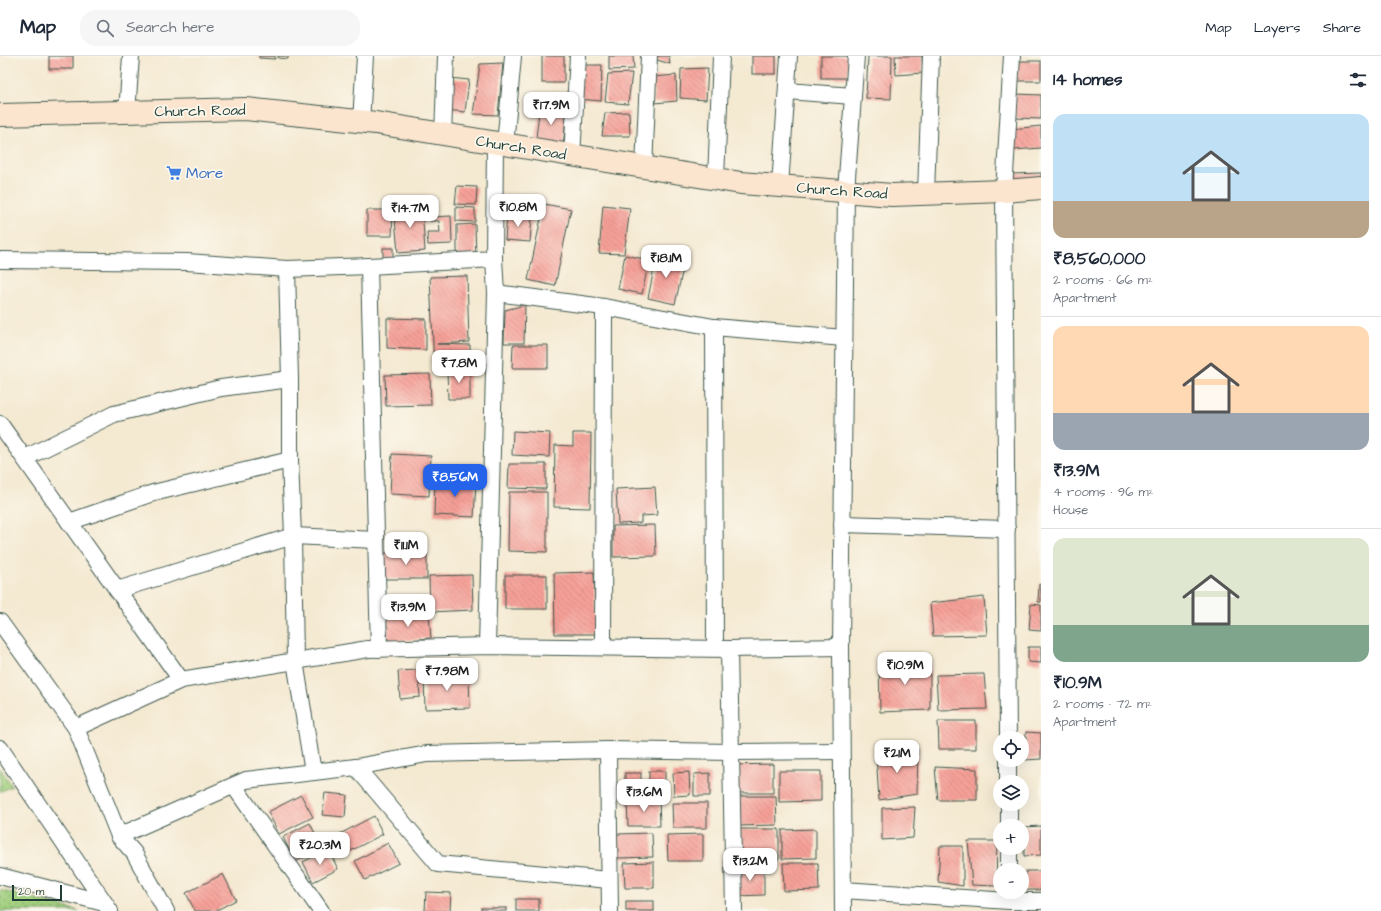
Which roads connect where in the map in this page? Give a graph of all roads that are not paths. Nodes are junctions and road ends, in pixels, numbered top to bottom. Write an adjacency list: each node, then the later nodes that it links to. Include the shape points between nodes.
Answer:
1 (131, 56): 14 (street)
2 (365, 56): 16 (street)
3 (446, 56): 17 (street)
4 (513, 56): 18 (street)
5 (578, 56): 19 (street)
6 (649, 56): 20 (street)
7 (721, 56): 21 (street)
8 (789, 56): 12 (street)
9 (856, 56): 13 (street)
10 (931, 56): 26 (street)
11 (1012, 56): 25 (street)
12 (787, 91): 13 (street); 22 (street)
13 (853, 96): 24 (street)
14 (127, 113): 15 (main road, Church Road); 16 (main road, Church Road, via 246,109)
15 (0, 115)
16 (361, 122): 17 (main road, Church Road)
17 (443, 135): 18 (main road, Church Road)
18 (500, 144): 19 (main road, Church Road); 27 (street)
19 (572, 156): 20 (main road, Church Road)
20 (644, 168): 21 (main road, Church Road)
21 (716, 179): 22 (main road, Church Road)
22 (780, 186): 24 (main road, Church Road)
23 (1041, 188): 25 (main road, Church Road)
24 (846, 191): 26 (main road, Church Road, via 892,195); 34 (street)
25 (1004, 191): 26 (main road, Church Road); 41 (street)
26 (926, 193)
27 (494, 259): 29 (street); 31 (street)
28 (0, 260): 30 (street, via 187,262)
29 (369, 266): 30 (street); 43 (street)
30 (287, 269): 35 (street)
31 (496, 293): 32 (street); 46 (street)
32 (604, 307): 33 (street); 47 (street)
33 (714, 327): 34 (street); 48 (street)
34 (844, 338): 40 (street)
35 (290, 379): 37 (street, via 222,388 114,414); 38 (street)
36 (0, 424): 37 (street)
37 (25, 458): 39 (street)
38 (290, 460): 39 (street, via 153,493); 42 (street)
39 (69, 522): 44 (street)
40 (842, 524): 41 (street); 49 (street)
41 (1006, 529): 54 (street)
42 (293, 536): 43 (street); 44 (street); 51 (street)
43 (376, 540): 50 (street)
44 (116, 590): 52 (street)
45 (0, 622): 53 (street)
46 (487, 646): 47 (street); 50 (street)
47 (603, 646): 48 (street)
48 (722, 648): 49 (street); 58 (street)
49 (841, 648): 57 (street)
50 (379, 649): 51 (street)
51 (295, 662): 52 (street); 60 (street)
52 (181, 680): 53 (street)
53 (76, 728): 62 (street)
54 (1008, 731)
55 (0, 748): 69 (street)
56 (608, 750): 58 (street); 59 (street, via 427,754); 64 (street)
57 (841, 751): 58 (street); 65 (street)
58 (731, 752): 73 (street)
59 (356, 767): 60 (street); 64 (street, via 438,864)
60 (313, 772): 61 (street, via 246,780)
61 (234, 786): 62 (street); 71 (street)
62 (119, 836): 70 (street, via 134,853)
63 (0, 876): 69 (street)
64 (609, 880): 72 (street)
65 (843, 890): 66 (street); 74 (street)
66 (993, 896)
67 (1025, 899): 68 (street)
68 (1041, 901)
69 (107, 907)
70 (166, 911)
71 (321, 911)
72 (610, 911)
73 (734, 911)
74 (843, 911)

